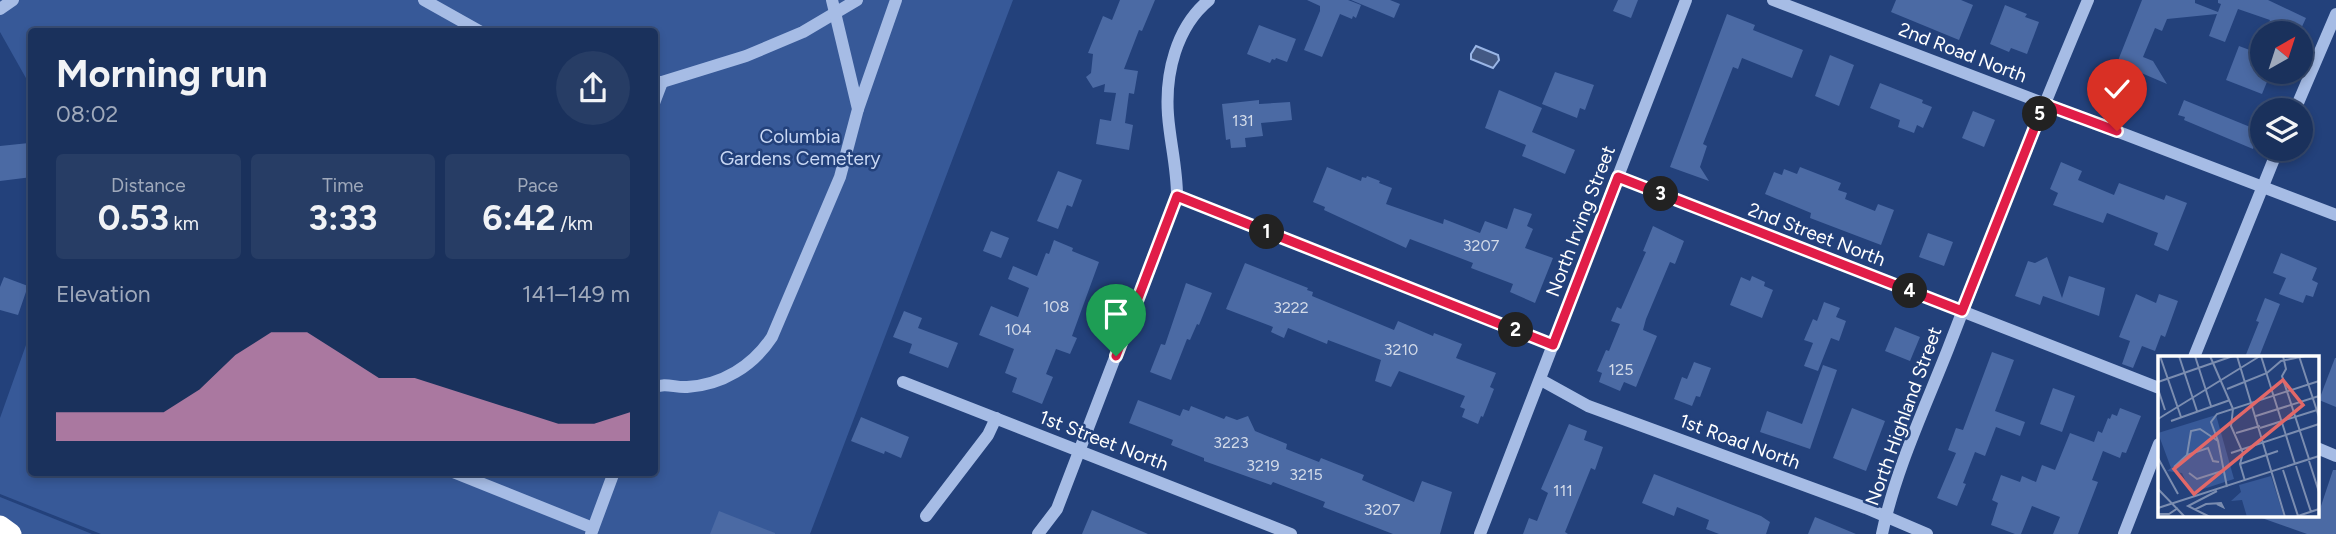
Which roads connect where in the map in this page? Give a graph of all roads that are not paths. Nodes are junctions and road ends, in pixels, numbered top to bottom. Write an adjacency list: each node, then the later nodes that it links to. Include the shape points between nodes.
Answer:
1 (13, 0): 10 (street)
2 (424, 0): 12 (street)
3 (857, 0): 9 (street)
4 (896, 0): 16 (street)
5 (1209, 0): 20 (street, via 1178,40 1170,70 1168,113)
6 (1686, 0): 18 (street, North Irving Street)
7 (1773, 0): 15 (street, 2nd Road North)
8 (2088, 0): 15 (street, North Highland Street)
9 (833, 6): 13 (street, via 803,32 746,56); 16 (street)
10 (0, 9)
11 (2336, 14): 14 (street)
12 (474, 28)
13 (658, 83)
14 (2300, 98)
15 (2044, 104): 19 (street, 2nd Road North); 22 (street, North Highland Street)
16 (858, 109): 27 (street, via 840,177 765,348 739,371 705,384)
17 (2273, 161): 19 (street)
18 (1618, 177): 22 (street, 2nd Street North); 23 (street, North Irving Street)
19 (2263, 185): 21 (street, 2nd Road North); 24 (street)
20 (1177, 196): 23 (street); 32 (street)
21 (2336, 215)
22 (1962, 311): 28 (street, 2nd Street North); 37 (street, North Highland Street)
23 (1553, 345): 25 (street, North Irving Street)
24 (2194, 356)
25 (1541, 380): 37 (street, 1st Road North, via 1588,406); 43 (street, North Irving Street)
26 (903, 382): 29 (street, 1st Street North)
27 (658, 386)
28 (2158, 388)
29 (996, 418): 32 (street, 1st Street North); 36 (street)
30 (2158, 447): 46 (street)
31 (2318, 448): 33 (street)
32 (1079, 451): 41 (street, via 1058,509); 42 (street, 1st Street North)
33 (2336, 456)
34 (462, 476): 39 (street)
35 (613, 476): 39 (street)
36 (926, 516)
37 (1885, 517): 44 (street, North Highland Street); 45 (street, 1st Road North)
38 (0, 526): 40 (highway)
39 (592, 531)
40 (11, 534)
41 (1038, 534)
42 (1291, 534)
43 (1480, 534)
44 (1882, 534)
45 (1927, 534)
46 (2124, 534)

